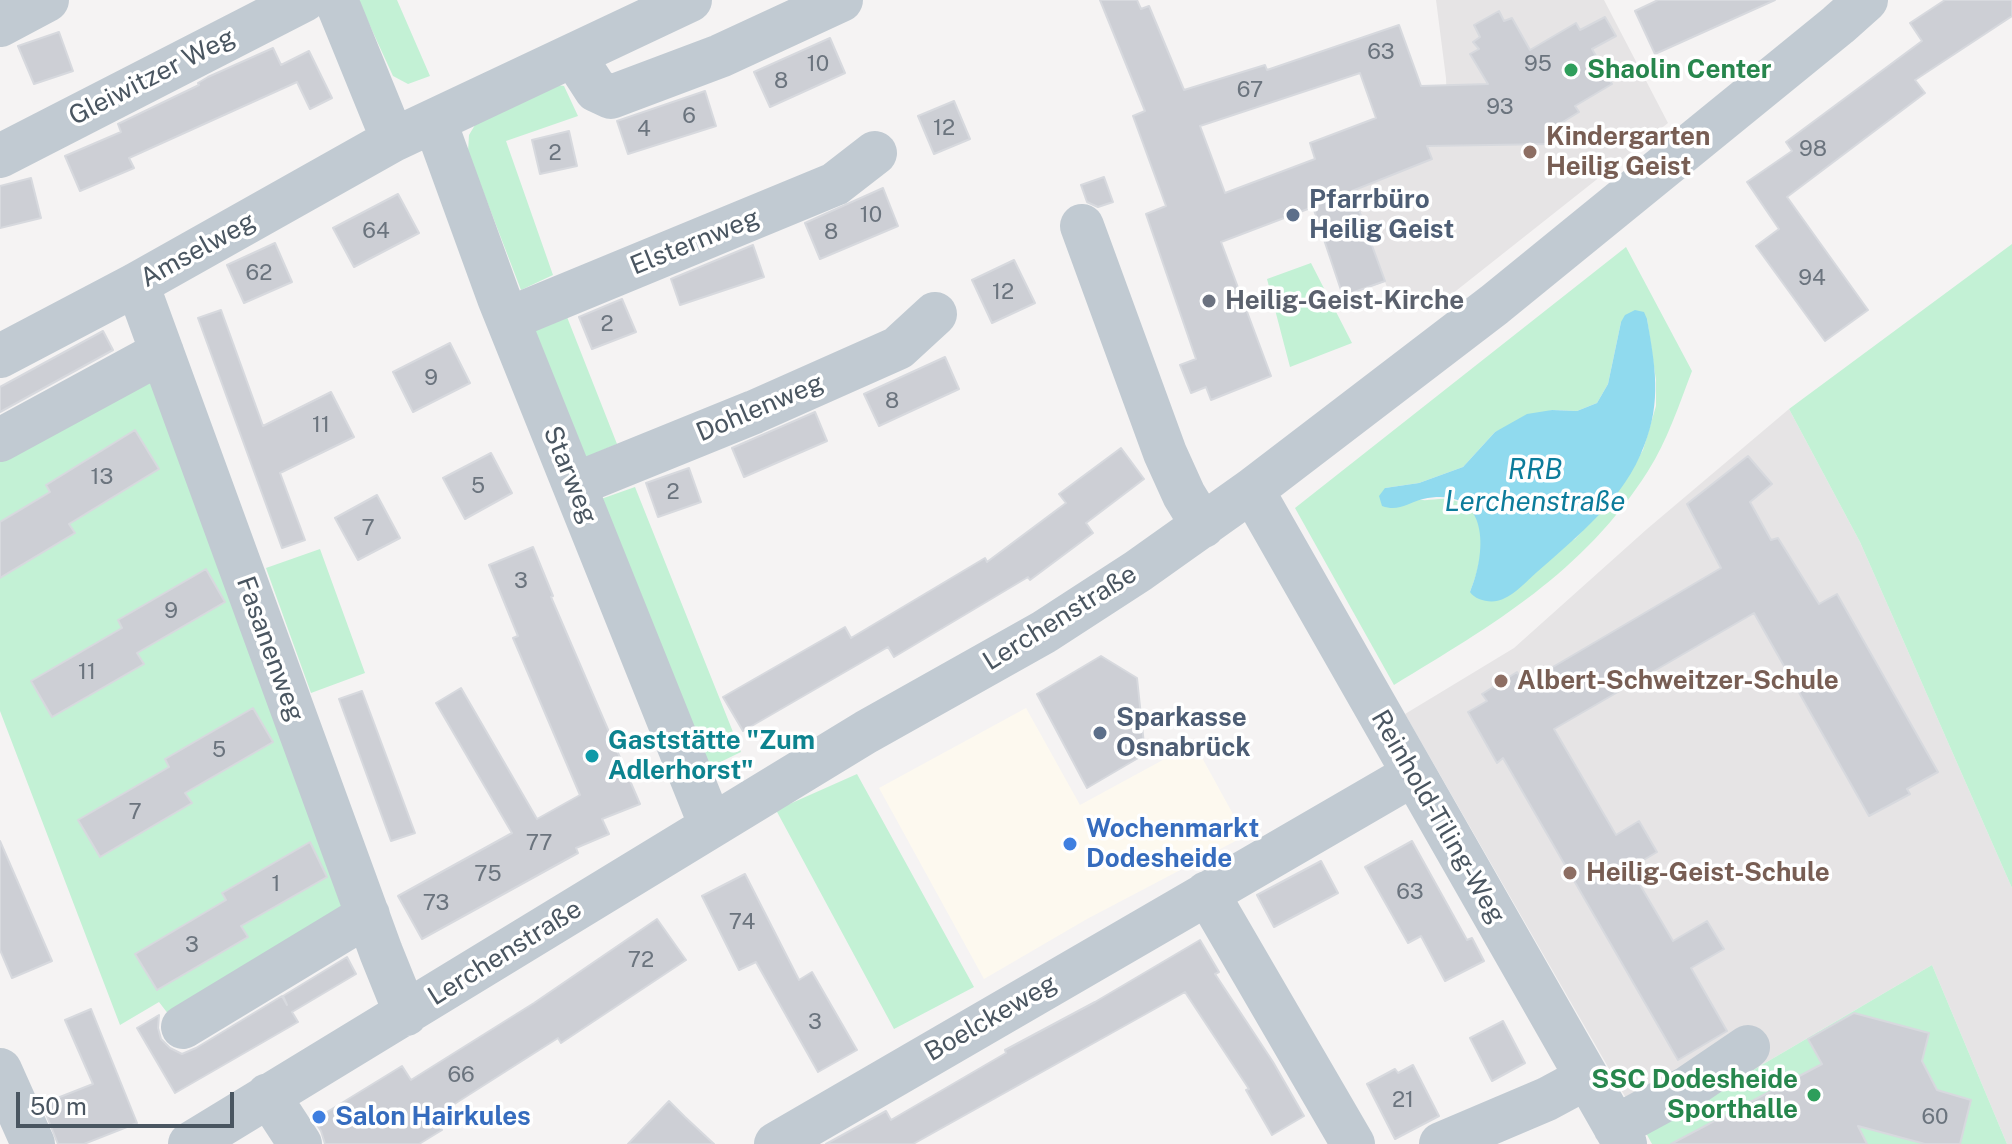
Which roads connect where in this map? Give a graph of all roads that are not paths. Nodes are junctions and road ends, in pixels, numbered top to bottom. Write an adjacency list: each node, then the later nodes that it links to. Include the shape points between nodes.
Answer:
1 (47, 0): 7 (street)
2 (304, 0): 12 (street, Gleiwitzer Weg)
3 (336, 0): 10 (street)
4 (690, 0): 8 (street, Amselweg)
5 (841, 0): 8 (street, via 720,56 611,97 596,90)
6 (1840, 8): 21 (street, Lerchenstraße, via 1494,305)
7 (0, 25)
8 (574, 56): 9 (street, Amselweg)
9 (435, 122): 10 (street, Amselweg); 16 (street, Starweg)
10 (393, 140): 14 (street, Amselweg)
11 (875, 153): 16 (street, Elsternweg, via 835,184)
12 (0, 156)
13 (1082, 226): 22 (street, via 1165,453)
14 (137, 284): 17 (street, Fasanenweg); 18 (street, Amselweg)
15 (935, 314): 20 (street, Dohlenweg, via 898,348)
16 (508, 319): 20 (street, Starweg)
17 (162, 352): 19 (street); 26 (street, Fasanenweg)
18 (0, 356)
19 (0, 440)
20 (574, 485): 24 (street, Starweg)
21 (1252, 490): 22 (street, Lerchenstraße); 23 (street, Reinhold-Tiling-Weg)
22 (1203, 526): 24 (street, Lerchenstraße, via 1044,632)
23 (1412, 775): 25 (street, Boelckeweg); 31 (street, Reinhold-Tiling-Weg)
24 (711, 826): 27 (street, Lerchenstraße)
25 (1207, 893): 37 (street, Boelckeweg); 38 (street)
26 (368, 915): 27 (street, Fasanenweg); 28 (street)
27 (406, 1014): 32 (street, Lerchenstraße)
28 (183, 1027)
29 (1748, 1047): 33 (street)
30 (0, 1070): 34 (street)
31 (1586, 1078): 33 (street, Reinhold-Tiling-Weg); 39 (street)
32 (268, 1095): 35 (street, Lerchenstraße); 36 (street)
33 (1620, 1136)
34 (33, 1144)
35 (191, 1144)
36 (300, 1144)
37 (776, 1144)
38 (1353, 1144)
39 (1441, 1144)

